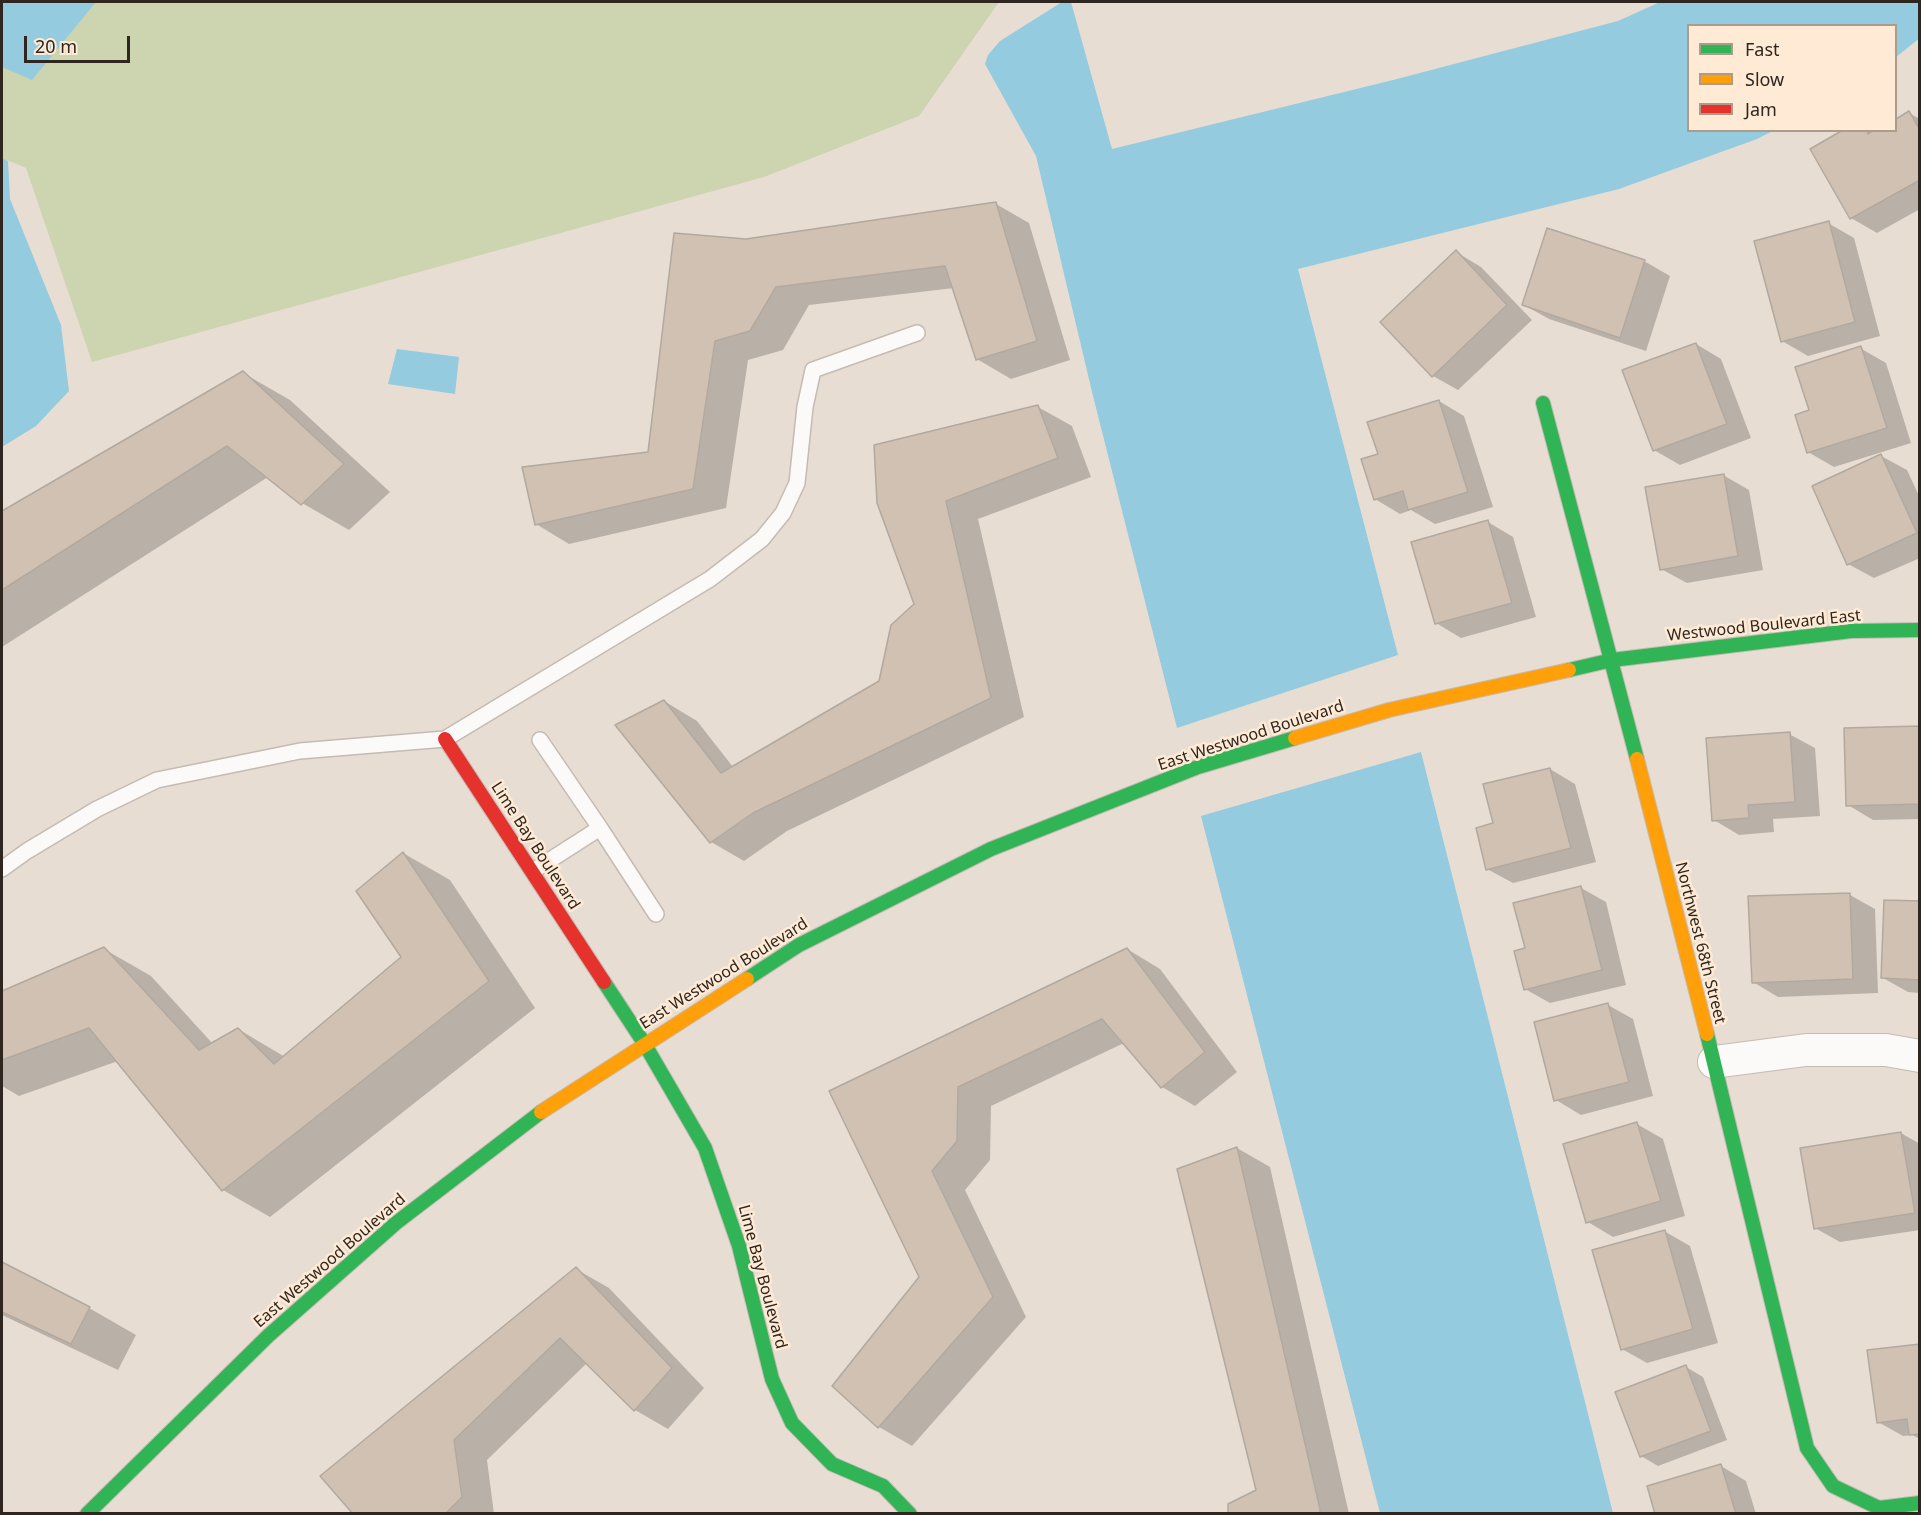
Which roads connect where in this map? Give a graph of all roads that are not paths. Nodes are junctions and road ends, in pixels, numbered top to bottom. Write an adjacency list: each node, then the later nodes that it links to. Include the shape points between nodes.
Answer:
1 (917, 333): 5 (lane, via 813,370 797,483 783,513 762,539 710,579)
2 (1543, 403): 4 (street, Northwest 68th Street)
3 (1920, 630): 4 (street, Westwood Boulevard East, via 1851,630)
4 (1612, 660): 11 (street, East Westwood Boulevard, via 1389,710 1187,771 991,849 799,945); 13 (street, Northwest 68th Street)
5 (445, 739): 8 (lane, via 300,751 157,780 97,809); 9 (street, Lime Bay Boulevard)
6 (540, 740): 7 (lane)
7 (600, 828): 9 (lane); 10 (lane)
8 (2, 869)
9 (533, 871): 11 (street, Lime Bay Boulevard)
10 (656, 914)
11 (644, 1043): 15 (street, East Westwood Boulevard, via 528,1120 396,1223 268,1336); 16 (street, Lime Bay Boulevard, via 705,1148 739,1246 772,1379 792,1424 832,1464 883,1486)
12 (1920, 1056): 13 (street, via 1886,1050 1806,1050)
13 (1713, 1062): 14 (street, Northwest 68th Street, via 1807,1448 1833,1486 1879,1508)
14 (1920, 1503)
15 (87, 1514)
16 (910, 1514)

